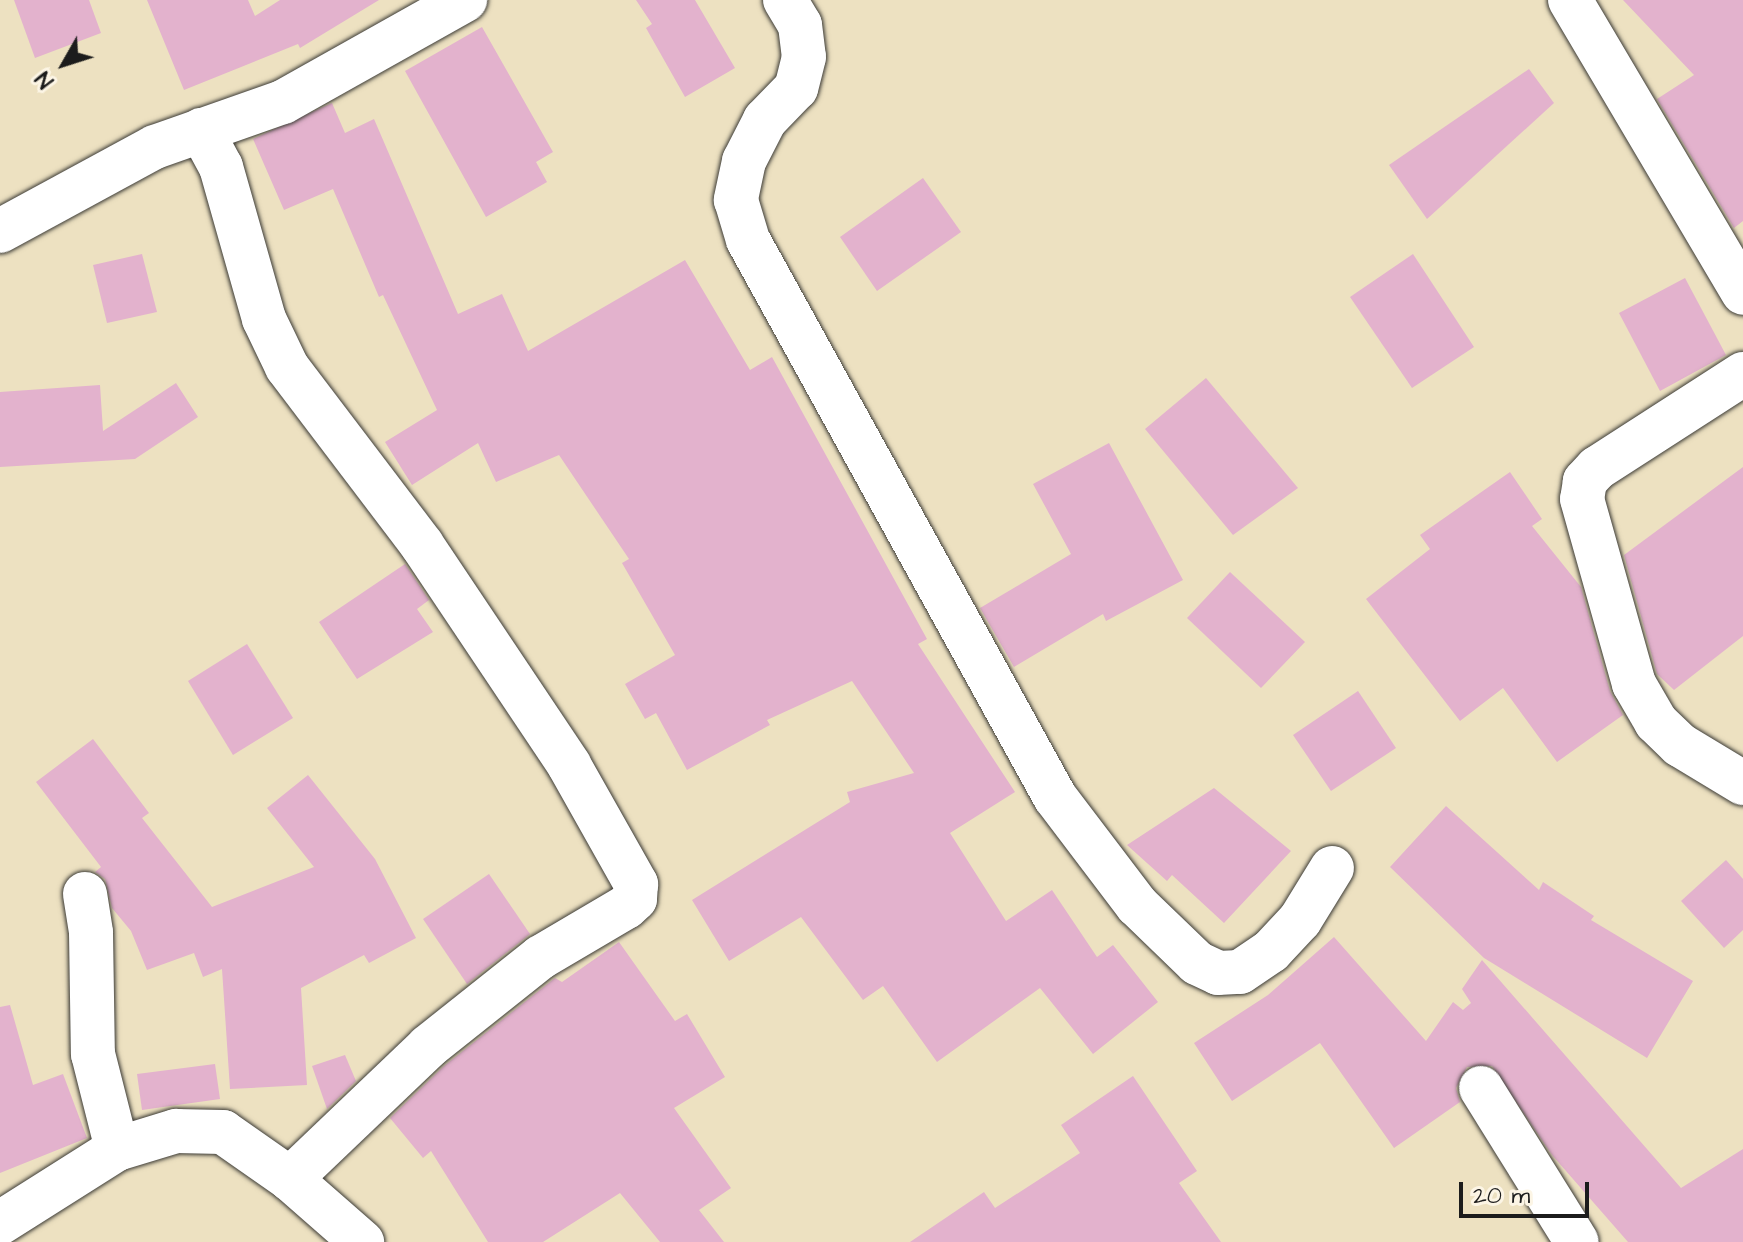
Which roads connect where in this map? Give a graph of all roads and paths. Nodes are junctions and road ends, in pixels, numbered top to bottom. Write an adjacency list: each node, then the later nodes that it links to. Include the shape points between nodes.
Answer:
1 (465, 0): 4 (street, via 296,96)
2 (785, 0): 9 (street, via 800,25 804,57 796,88 765,120 744,161 736,200 748,240 1055,797 1137,905 1197,963 1218,973 1240,972 1271,951 1300,920)
3 (1570, 0): 6 (street)
4 (201, 130): 5 (street, via 155,147); 13 (street, via 221,167 264,319 287,367 430,558 569,765 636,884 635,899 626,907 541,957 428,1047)
5 (0, 231)
6 (1743, 293)
7 (1743, 374): 8 (street, via 1597,468 1585,481 1582,499 1634,684 1656,722 1680,745)
8 (1743, 783)
9 (1332, 868)
10 (85, 894): 12 (street, via 91,933 93,1054)
11 (1481, 1088): 16 (street)
12 (117, 1149): 13 (street, via 176,1131 223,1132); 14 (street)
13 (290, 1179): 15 (street)
14 (0, 1223)
15 (362, 1242)
16 (1577, 1242)

